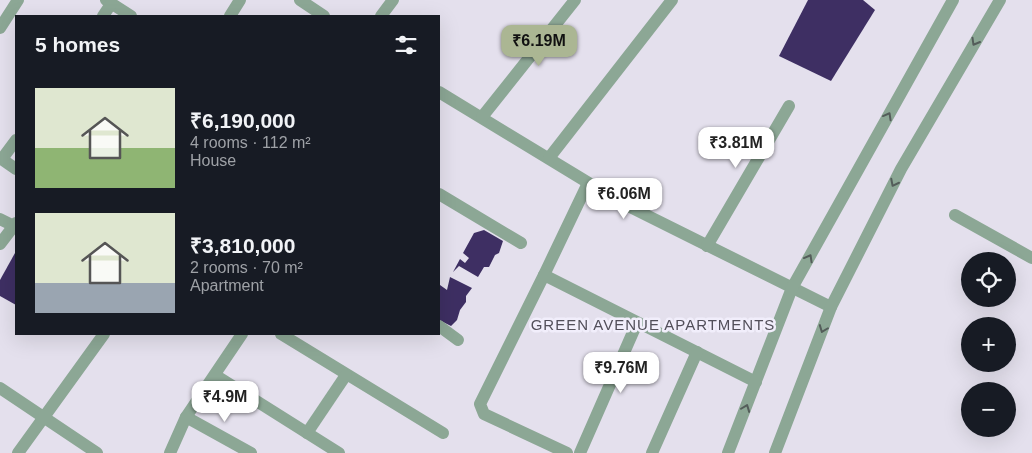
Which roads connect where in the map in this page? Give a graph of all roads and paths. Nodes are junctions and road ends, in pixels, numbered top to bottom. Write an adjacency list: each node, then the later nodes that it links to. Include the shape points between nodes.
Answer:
1 (18, 0): 15 (street)
2 (240, 0): 12 (street)
3 (300, 0): 13 (street)
4 (393, 0): 14 (street)
5 (575, 0): 18 (street)
6 (672, 0): 20 (street)
7 (953, 0): 34 (street, one-way to 7)
8 (1000, 0): 35 (street, one-way to 35, via 902,169)
9 (109, 2): 10 (street); 11 (street)
10 (103, 15)
11 (128, 15)
12 (231, 15)
13 (322, 15)
14 (382, 15)
15 (0, 28)
16 (440, 93): 18 (street)
17 (789, 106): 31 (street)
18 (482, 117): 20 (street)
19 (15, 141): 21 (street)
20 (549, 158): 23 (street)
21 (1, 159): 22 (street)
22 (15, 168)
23 (588, 183): 31 (street); 33 (street)
24 (441, 200): 29 (street)
25 (955, 215): 32 (street)
26 (0, 219): 27 (street)
27 (15, 225)
28 (15, 226): 30 (street)
29 (521, 243)
30 (0, 244)
31 (707, 246): 34 (street)
32 (1032, 258)
33 (544, 275): 36 (street); 56 (street, via 480,404 484,414)
34 (792, 288): 35 (street); 45 (street)
35 (831, 307): 60 (street, one-way to 60)
36 (637, 323): 42 (street); 57 (street)
37 (440, 327): 41 (street)
38 (103, 335): 47 (street)
39 (241, 335): 43 (street)
40 (283, 335): 44 (street)
41 (458, 340)
42 (696, 352): 45 (street); 58 (street)
43 (215, 375): 48 (street); 49 (street)
44 (346, 375): 49 (street); 50 (street)
45 (756, 382): 59 (street, one-way to 45)
46 (0, 388): 47 (street)
47 (44, 417): 51 (street); 52 (street)
48 (186, 417): 53 (street); 54 (street)
49 (307, 433): 55 (street)
50 (443, 433)
51 (18, 453)
52 (97, 453)
53 (170, 453)
54 (251, 453)
55 (339, 453)
56 (567, 453)
57 (580, 453)
58 (652, 453)
59 (728, 453)
60 (775, 453)

